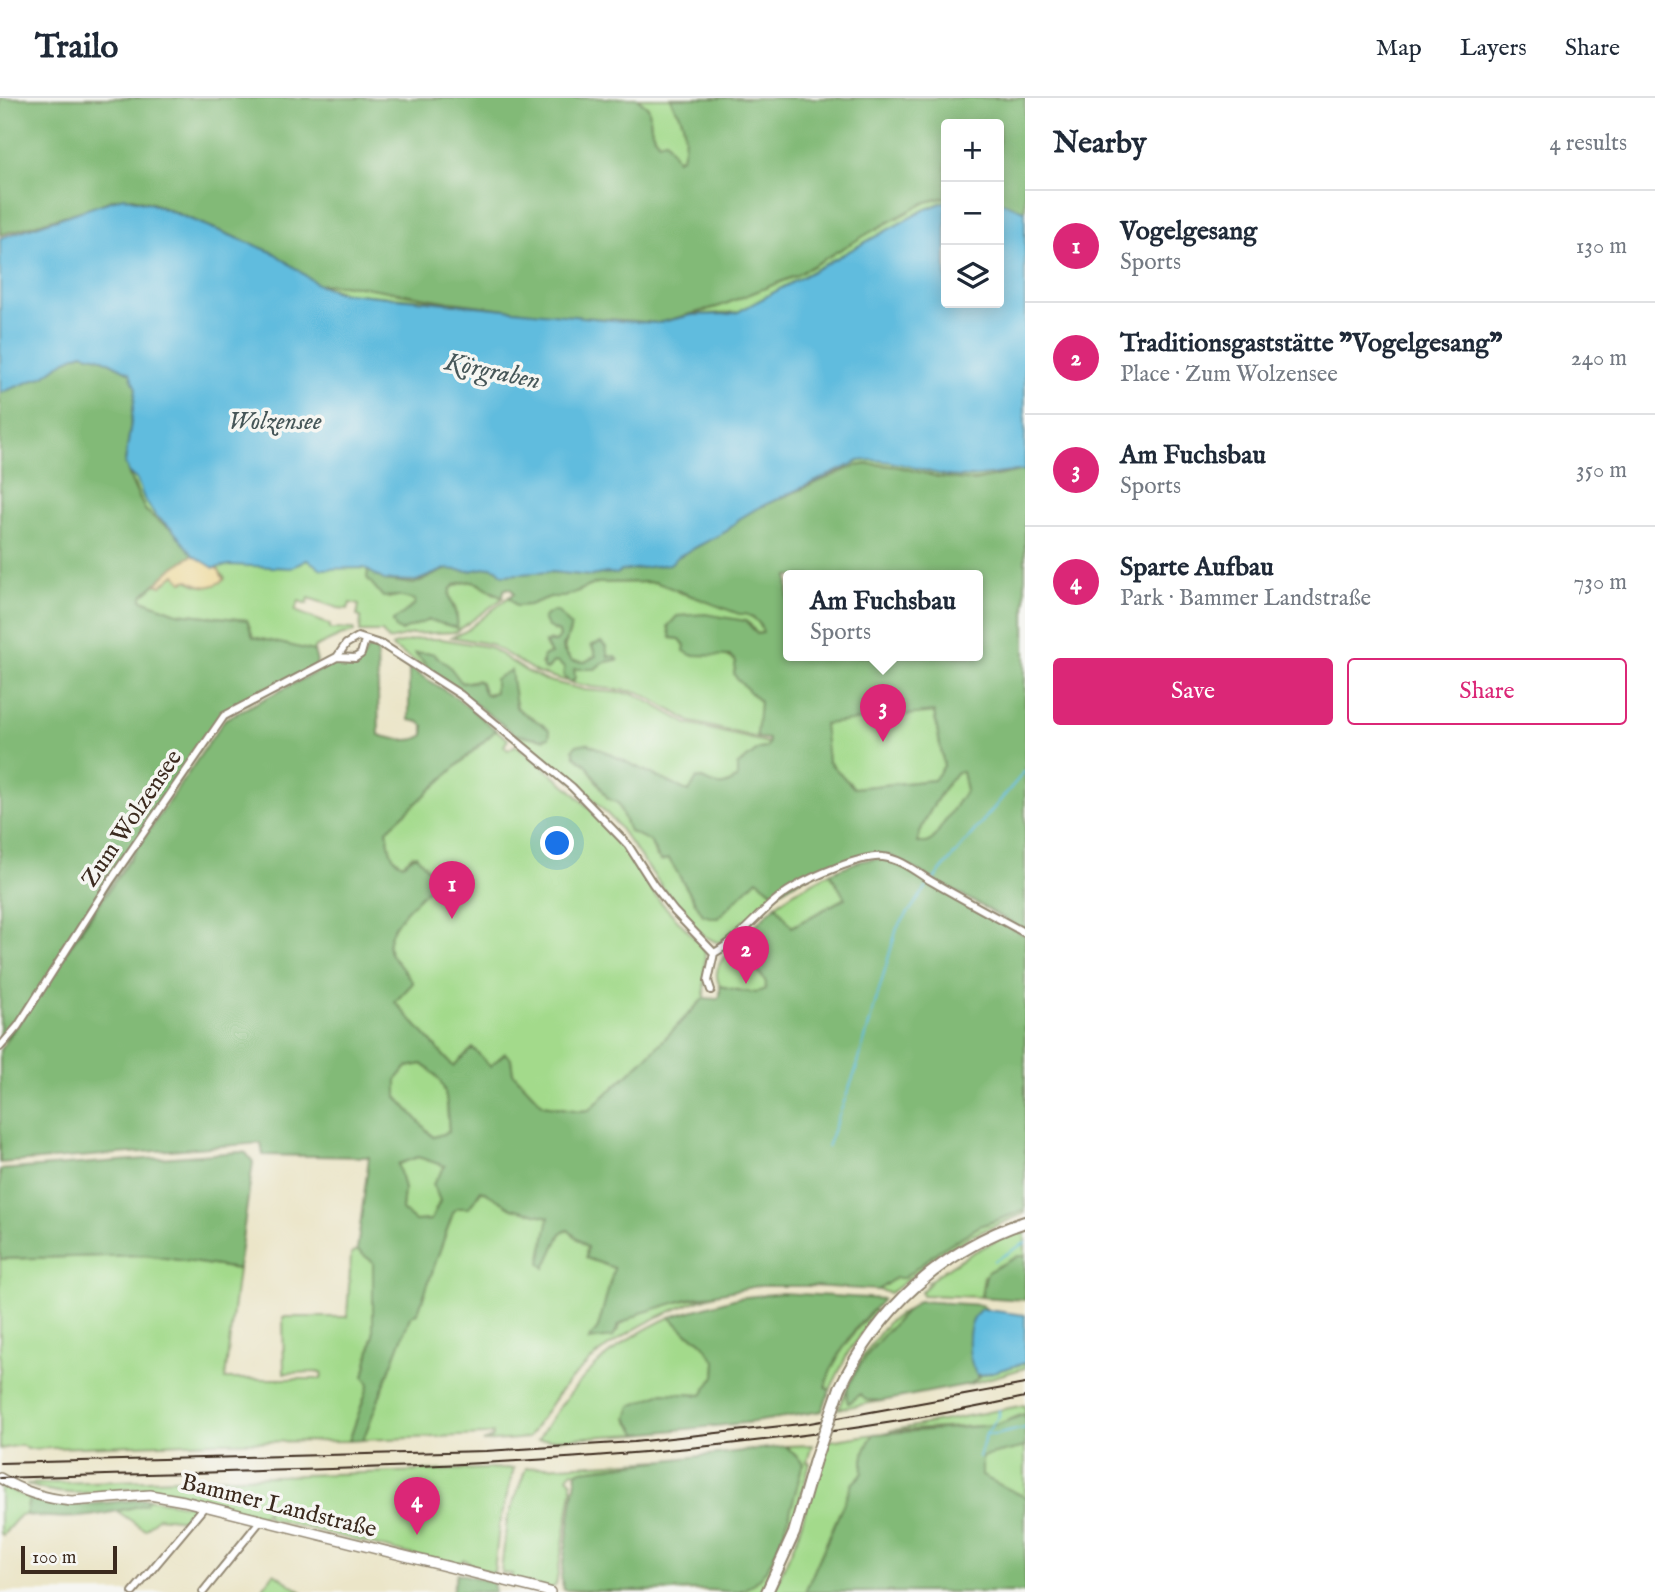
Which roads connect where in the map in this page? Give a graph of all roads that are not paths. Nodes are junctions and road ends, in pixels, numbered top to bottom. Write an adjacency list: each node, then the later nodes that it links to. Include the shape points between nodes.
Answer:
1 (365, 640): 2 (street, Zum Wolzensee, via 358,637 346,644); 2 (street, Zum Wolzensee, via 362,654); 4 (street, via 383,645 461,695 572,786 628,845 667,902)
2 (337, 657): 6 (street, Zum Wolzensee, via 224,716)
3 (1025, 933): 4 (street, via 904,864 881,856 844,865 793,888)
4 (714, 953): 5 (street, via 708,981)
5 (711, 990)
6 (0, 1047)
7 (1025, 1222): 14 (main road, bridge, via 965,1248 918,1283 864,1344 840,1388 794,1533)
8 (0, 1478): 9 (main road, Bammer Landstraße, via 59,1500 150,1495)
9 (205, 1506): 10 (main road, Bammer Landstraße); 11 (street)
10 (261, 1520): 12 (street); 13 (main road, Bammer Landstraße)
11 (133, 1592)
12 (203, 1592)
13 (550, 1592)
14 (767, 1592)

